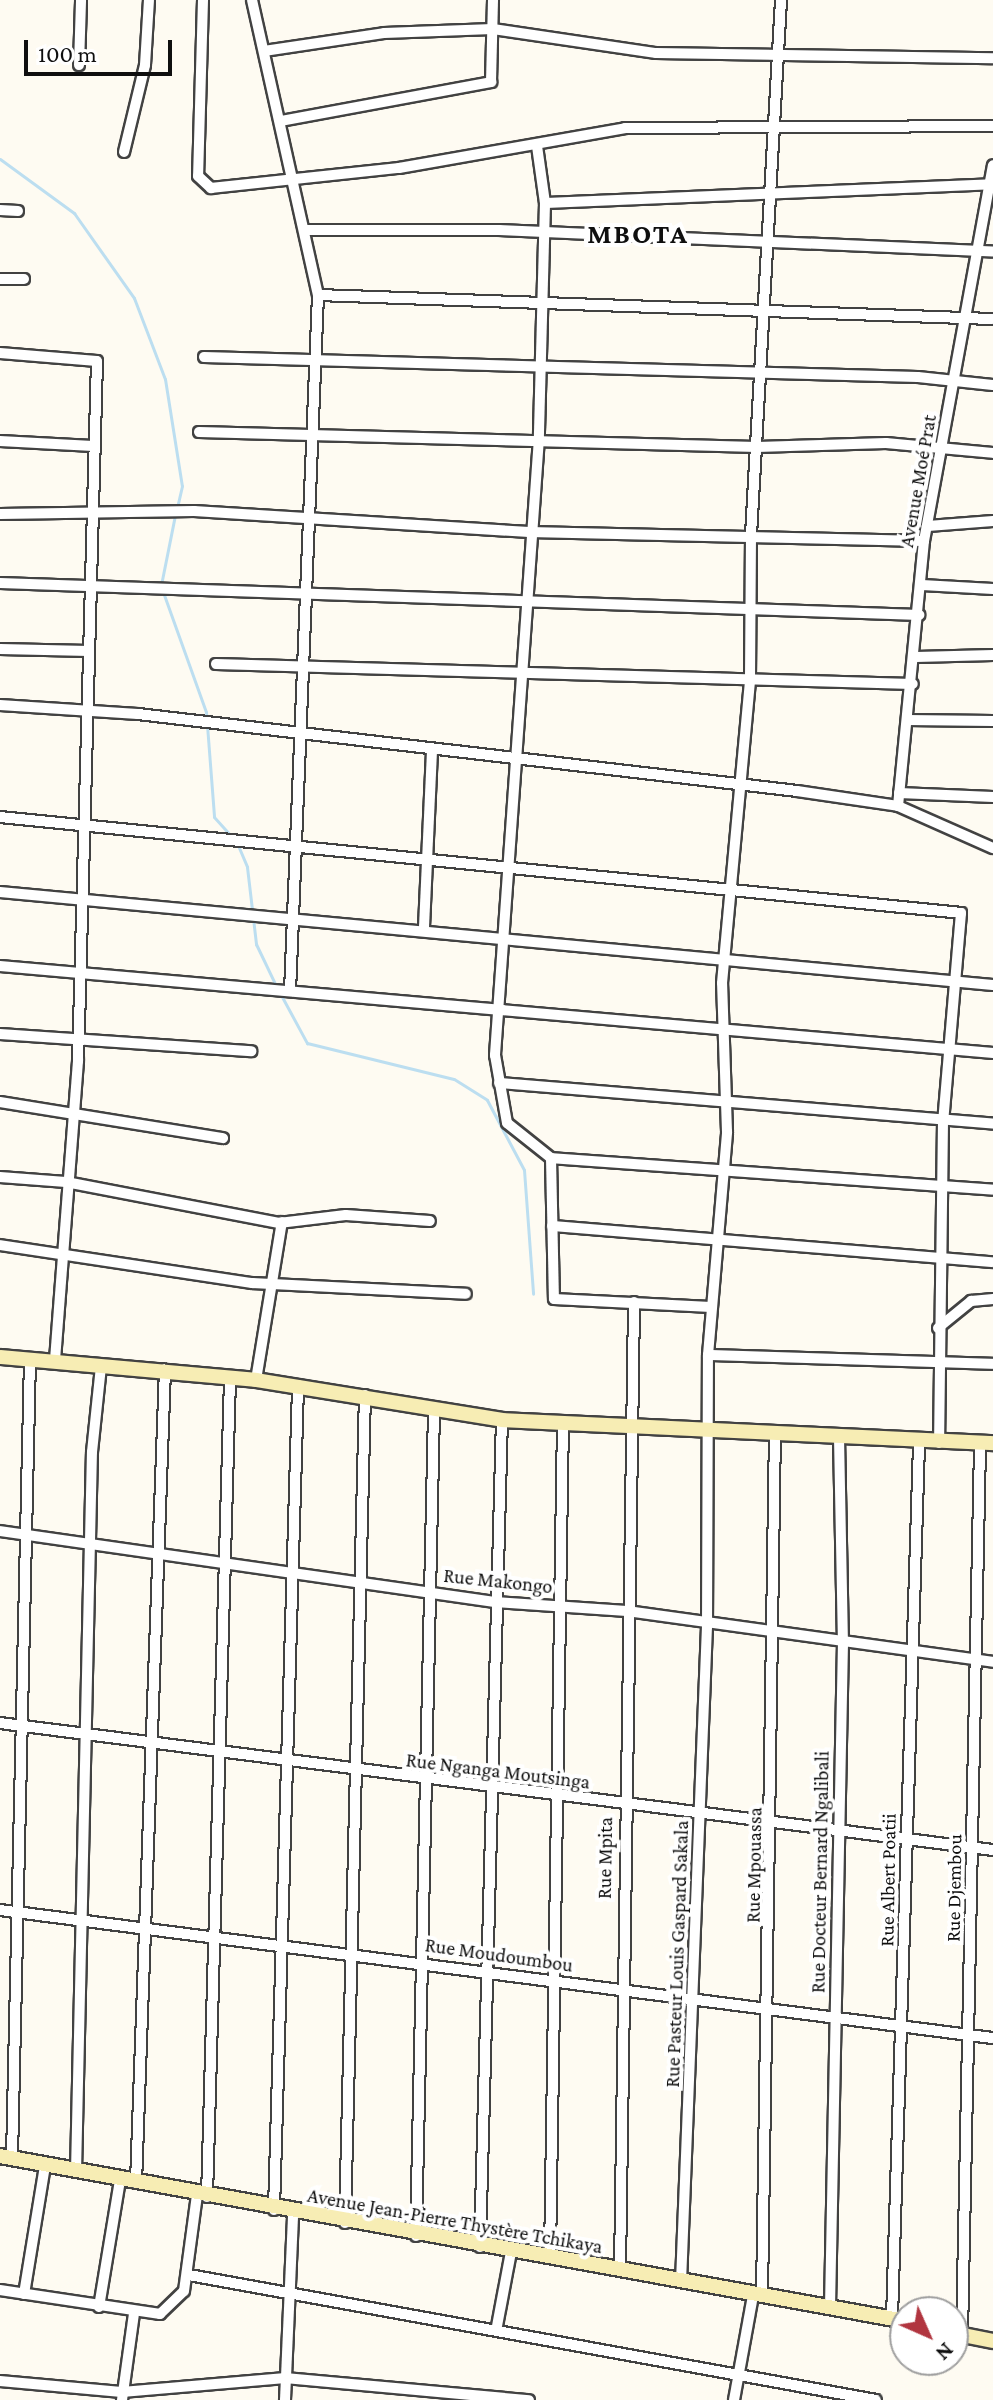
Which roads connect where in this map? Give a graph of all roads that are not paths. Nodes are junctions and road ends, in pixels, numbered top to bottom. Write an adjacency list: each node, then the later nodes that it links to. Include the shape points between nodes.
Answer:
1 (81, 0): 11 (street)
2 (149, 0): 16 (street, via 145,65)
3 (203, 0): 18 (street, via 198,176 211,188)
4 (252, 0): 8 (street)
5 (493, 0): 7 (street)
6 (781, 0): 9 (street, Rue Pasteur Louis Gaspard Sakala)
7 (493, 29): 8 (street, via 384,33); 9 (street, via 656,53); 12 (street, via 491,82)
8 (264, 51): 12 (street)
9 (774, 57): 10 (street); 14 (street, Rue Pasteur Louis Gaspard Sakala)
10 (993, 58)
11 (79, 65)
12 (281, 121): 18 (street)
13 (993, 126): 14 (street)
14 (771, 128): 15 (street, via 625,128); 20 (street, Rue Pasteur Louis Gaspard Sakala)
15 (537, 146): 18 (street); 21 (street)
16 (124, 152)
17 (993, 165): 19 (street, Avenue Moé Prat)
18 (295, 180): 24 (street)
19 (990, 184): 20 (street); 27 (street, Avenue Moé Prat)
20 (768, 194): 21 (street, via 669,192); 26 (street, Rue Pasteur Louis Gaspard Sakala)
21 (545, 203): 25 (street)
22 (0, 210): 23 (street)
23 (18, 211)
24 (305, 230): 25 (street); 31 (street)
25 (544, 235): 26 (street); 32 (street)
26 (766, 245): 27 (street); 33 (street, Rue Pasteur Louis Gaspard Sakala)
27 (978, 250): 28 (street); 34 (street, Avenue Moé Prat)
28 (993, 252)
29 (0, 279): 30 (street)
30 (24, 279)
31 (318, 295): 32 (street); 38 (street)
32 (543, 301): 33 (street); 39 (street)
33 (763, 309): 34 (street); 40 (street, Rue Pasteur Louis Gaspard Sakala)
34 (966, 316): 35 (street); 41 (street, Avenue Moé Prat)
35 (993, 319)
36 (0, 353): 47 (street, via 97,361)
37 (204, 357): 38 (street)
38 (317, 363): 39 (street); 44 (street)
39 (541, 366): 40 (street); 45 (street)
40 (760, 375): 41 (street); 48 (street, Rue Pasteur Louis Gaspard Sakala)
41 (956, 380): 42 (street); 49 (street, Avenue Moé Prat)
42 (993, 385)
43 (199, 432): 44 (street)
44 (314, 435): 45 (street); 53 (street)
45 (539, 438): 48 (street); 56 (street)
46 (0, 441): 47 (street)
47 (93, 446): 52 (street)
48 (757, 447): 49 (street); 57 (street, Rue Pasteur Louis Gaspard Sakala)
49 (943, 447): 50 (street); 55 (street, Avenue Moé Prat)
50 (993, 453)
51 (0, 514): 52 (street)
52 (88, 517): 53 (street, via 194,511); 60 (street)
53 (309, 519): 56 (street); 63 (street)
54 (993, 521): 55 (street)
55 (928, 526): 58 (street, Avenue Moé Prat)
56 (529, 532): 57 (street); 64 (street)
57 (751, 535): 58 (street); 65 (street, Rue Pasteur Louis Gaspard Sakala)
58 (924, 541): 61 (street, Avenue Moé Prat)
59 (0, 583): 60 (street)
60 (88, 585): 63 (street); 68 (street)
61 (922, 585): 62 (street); 66 (street, Avenue Moé Prat)
62 (993, 589)
63 (306, 594): 64 (street); 72 (street)
64 (527, 601): 65 (street); 73 (street)
65 (751, 608): 66 (street); 74 (street, Rue Pasteur Louis Gaspard Sakala)
66 (919, 615): 70 (street, Avenue Moé Prat)
67 (0, 649): 68 (street)
68 (89, 651): 77 (street)
69 (993, 655): 70 (street)
70 (916, 657): 75 (street, Avenue Moé Prat)
71 (216, 664): 72 (street)
72 (303, 664): 73 (street); 80 (street)
73 (526, 674): 74 (street); 82 (street)
74 (750, 679): 75 (street); 83 (street, Rue Pasteur Louis Gaspard Sakala)
75 (913, 684): 78 (street, Avenue Moé Prat)
76 (0, 705): 77 (street)
77 (92, 711): 80 (street); 88 (street)
78 (907, 720): 79 (street); 84 (street, Avenue Moé Prat)
79 (993, 721)
80 (303, 735): 81 (street); 90 (street)
81 (432, 749): 82 (street); 91 (street)
82 (522, 756): 83 (street); 92 (street)
83 (741, 787): 86 (street); 93 (street, Rue Pasteur Louis Gaspard Sakala)
84 (899, 793): 85 (street); 86 (street, Avenue Moé Prat)
85 (993, 797)
86 (898, 806): 89 (street)
87 (0, 817): 88 (street)
88 (82, 827): 90 (street); 95 (street)
89 (993, 848)
90 (297, 852): 91 (street); 96 (street)
91 (424, 855): 92 (street); 97 (street)
92 (512, 866): 93 (street); 98 (street)
93 (728, 888): 99 (street, Rue Pasteur Louis Gaspard Sakala); 102 (street, via 956,909 963,918)
94 (0, 892): 95 (street)
95 (80, 902): 96 (street); 101 (street)
96 (294, 919): 97 (street); 104 (street)
97 (424, 927): 98 (street)
98 (508, 936): 99 (street); 105 (street)
99 (724, 957): 102 (street); 106 (street, Rue Pasteur Louis Gaspard Sakala)
100 (0, 966): 101 (street)
101 (78, 975): 104 (street); 108 (street)
102 (952, 981): 103 (street); 109 (street)
103 (993, 985)
104 (290, 991): 105 (street)
105 (499, 1007): 106 (street); 112 (street)
106 (725, 1028): 109 (street); 113 (street, Rue Pasteur Louis Gaspard Sakala)
107 (0, 1034): 108 (street)
108 (77, 1042): 110 (street); 115 (street)
109 (947, 1050): 111 (street); 116 (street)
110 (251, 1051)
111 (993, 1053)
112 (499, 1083): 113 (street); 119 (street, via 507,1123)
113 (727, 1100): 116 (street); 120 (street, Rue Pasteur Louis Gaspard Sakala)
114 (0, 1102): 115 (street)
115 (72, 1110): 118 (street); 122 (street)
116 (943, 1121): 117 (street); 123 (street)
117 (993, 1124)
118 (223, 1138)
119 (551, 1158): 120 (street); 127 (street)
120 (725, 1169): 123 (street); 128 (street, Rue Pasteur Louis Gaspard Sakala)
121 (0, 1177): 122 (street)
122 (66, 1182): 126 (street); 130 (street)
123 (944, 1190): 124 (street); 132 (street)
124 (993, 1190)
125 (430, 1221): 126 (street, via 346,1215)
126 (282, 1222): 133 (street)
127 (552, 1226): 128 (street); 136 (street, via 554,1299)
128 (718, 1237): 132 (street); 137 (street, Rue Pasteur Louis Gaspard Sakala)
129 (0, 1245): 130 (street)
130 (61, 1253): 133 (street); 142 (street)
131 (993, 1262): 132 (street)
132 (941, 1263): 138 (street)
133 (271, 1281): 134 (street); 148 (street)
134 (466, 1294)
135 (993, 1299): 138 (street, via 971,1301)
136 (634, 1302): 137 (street); 154 (street, Rue Mpita)
137 (711, 1307): 139 (street, Rue Pasteur Louis Gaspard Sakala)
138 (938, 1328): 143 (street)
139 (708, 1355): 143 (street); 155 (street, Rue Pasteur Louis Gaspard Sakala)
140 (0, 1357): 141 (street)
141 (30, 1360): 142 (street); 162 (street)
142 (55, 1362): 145 (street)
143 (937, 1362): 144 (street); 159 (street)
144 (993, 1364)
145 (101, 1366): 146 (street); 163 (street)
146 (165, 1370): 147 (street); 164 (street)
147 (230, 1378): 148 (street); 165 (street)
148 (256, 1380): 149 (street)
149 (298, 1385): 150 (street); 166 (street)
150 (365, 1395): 151 (street); 167 (street)
151 (434, 1411): 152 (street); 168 (street)
152 (502, 1420): 153 (street); 169 (street)
153 (563, 1421): 154 (street); 170 (street)
154 (631, 1424): 155 (street); 171 (street, Rue Mpita)
155 (709, 1429): 156 (street); 172 (street, Rue Pasteur Louis Gaspard Sakala)
156 (775, 1433): 157 (street); 173 (street, Rue Mpouassa)
157 (839, 1438): 158 (street); 174 (street, Rue Docteur Bernard Ngalibali)
158 (919, 1442): 159 (street); 175 (street, Rue Albert Poatii)
159 (939, 1443): 160 (street)
160 (986, 1443): 176 (street, Rue Djembou)
161 (0, 1531): 162 (street, Rue Makongo)
162 (30, 1538): 163 (street, Rue Makongo); 179 (street)
163 (91, 1546): 164 (street, Rue Makongo); 180 (street)
164 (159, 1555): 165 (street, Rue Makongo); 181 (street)
165 (224, 1566): 166 (street, Rue Makongo); 182 (street)
166 (293, 1570): 167 (street, Rue Makongo); 183 (street)
167 (360, 1583): 168 (street, Rue Makongo); 184 (street)
168 (425, 1591): 169 (street, Rue Makongo); 185 (street)
169 (495, 1602): 170 (street, Rue Makongo); 186 (street)
170 (561, 1607): 171 (street, Rue Makongo); 187 (street)
171 (627, 1611): 172 (street, Rue Makongo); 188 (street, Rue Mpita)
172 (707, 1627): 173 (street, Rue Makongo); 189 (street, Rue Pasteur Louis Gaspard Sakala)
173 (774, 1634): 174 (street, Rue Makongo); 190 (street, Rue Mpouassa)
174 (843, 1645): 175 (street, Rue Makongo); 191 (street, Rue Docteur Bernard Ngalibali)
175 (908, 1653): 176 (street, Rue Makongo); 192 (street, Rue Albert Poatii)
176 (977, 1661): 177 (street, Rue Makongo); 193 (street, Rue Djembou)
177 (993, 1662)
178 (0, 1723): 179 (street, Rue Nganga Moutsinga)
179 (20, 1726): 180 (street, Rue Nganga Moutsinga); 196 (street)
180 (88, 1733): 181 (street, Rue Nganga Moutsinga); 197 (street)
181 (155, 1742): 182 (street, Rue Nganga Moutsinga); 198 (street)
182 (220, 1749): 183 (street, Rue Nganga Moutsinga); 199 (street)
183 (289, 1761): 184 (street, Rue Nganga Moutsinga); 200 (street)
184 (357, 1772): 185 (street, Rue Nganga Moutsinga); 201 (street)
185 (422, 1780): 186 (street, Rue Nganga Moutsinga); 202 (street)
186 (492, 1788): 187 (street, Rue Nganga Moutsinga); 203 (street)
187 (558, 1798): 188 (street, Rue Nganga Moutsinga); 204 (street)
188 (625, 1803): 189 (street, Rue Nganga Moutsinga); 205 (street, Rue Mpita)
189 (699, 1812): 190 (street, Rue Nganga Moutsinga); 206 (street, Rue Pasteur Louis Gaspard Sakala)
190 (772, 1824): 191 (street, Rue Nganga Moutsinga); 207 (street, Rue Mpouassa)
191 (840, 1833): 192 (street, Rue Nganga Moutsinga); 208 (street, Rue Docteur Bernard Ngalibali)
192 (907, 1842): 193 (street, Rue Nganga Moutsinga); 209 (street, Rue Albert Poatii)
193 (972, 1847): 194 (street, Rue Nganga Moutsinga); 210 (street, Rue Djembou)
194 (993, 1850)
195 (0, 1910): 196 (street, Rue Moudoumbou)
196 (16, 1912): 197 (street, Rue Moudoumbou); 212 (street)
197 (83, 1923): 198 (street, Rue Moudoumbou); 214 (street)
198 (146, 1930): 199 (street, Rue Moudoumbou); 216 (street)
199 (217, 1939): 200 (street, Rue Moudoumbou); 217 (street)
200 (284, 1945): 201 (street, Rue Moudoumbou); 218 (street)
201 (352, 1954): 202 (street, Rue Moudoumbou); 220 (street)
202 (420, 1962): 203 (street, Rue Moudoumbou); 221 (street)
203 (483, 1968): 204 (street, Rue Moudoumbou); 222 (street, via 488,2115)
204 (556, 1980): 205 (street, Rue Moudoumbou); 224 (street)
205 (620, 1992): 206 (street, Rue Moudoumbou); 225 (street, Rue Mpita)
206 (696, 2001): 207 (street, Rue Moudoumbou); 227 (street, Rue Pasteur Louis Gaspard Sakala)
207 (770, 2010): 208 (street, Rue Moudoumbou); 231 (street, Rue Mpouassa)
208 (834, 2020): 209 (street, Rue Moudoumbou); 235 (street, Rue Docteur Bernard Ngalibali)
209 (903, 2027): 210 (street, Rue Moudoumbou); 232 (street, Rue Albert Poatii)
210 (968, 2034): 211 (street, Rue Moudoumbou); 233 (street, Rue Djembou)
211 (993, 2038)
212 (6, 2157): 213 (street, Avenue Jean-Pierre Thystère Tchikaya)
213 (45, 2166): 214 (street, Avenue Jean-Pierre Thystère Tchikaya); 230 (street)
214 (76, 2172): 215 (street, Avenue Jean-Pierre Thystère Tchikaya)
215 (120, 2180): 216 (street, Avenue Jean-Pierre Thystère Tchikaya); 234 (street)
216 (136, 2183): 217 (street, Avenue Jean-Pierre Thystère Tchikaya)
217 (202, 2196): 218 (street, Avenue Jean-Pierre Thystère Tchikaya); 226 (street)
218 (274, 2210): 219 (street, Avenue Jean-Pierre Thystère Tchikaya)
219 (293, 2214): 220 (street, Avenue Jean-Pierre Thystère Tchikaya); 229 (street)
220 (345, 2223): 221 (street, Avenue Jean-Pierre Thystère Tchikaya)
221 (416, 2237): 222 (street, Avenue Jean-Pierre Thystère Tchikaya)
222 (480, 2247): 223 (street, Avenue Jean-Pierre Thystère Tchikaya)
223 (511, 2252): 224 (street, Avenue Jean-Pierre Thystère Tchikaya); 238 (street)
224 (550, 2257): 225 (street, Avenue Jean-Pierre Thystère Tchikaya)
225 (620, 2270): 227 (street, Avenue Jean-Pierre Thystère Tchikaya)
226 (189, 2275): 229 (street); 236 (street, via 184,2291 160,2314)
227 (681, 2282): 231 (street, Avenue Jean-Pierre Thystère Tchikaya)
228 (0, 2290): 230 (street)
229 (289, 2293): 238 (street); 242 (street)
230 (24, 2294): 234 (street)
231 (757, 2296): 235 (street, Avenue Jean-Pierre Thystère Tchikaya); 241 (street, Rue Mpouassa)
232 (898, 2296)
233 (958, 2296)
234 (99, 2307): 236 (street)
235 (830, 2307): 237 (street, Avenue Jean-Pierre Thystère Tchikaya)
236 (134, 2313): 244 (street)
237 (889, 2318)
238 (497, 2326): 241 (street)
239 (969, 2336): 240 (street)
240 (993, 2341)
241 (739, 2375): 247 (street, Rue Mpouassa); 248 (street)
242 (285, 2378): 244 (street); 245 (street); 246 (street)
243 (0, 2381): 244 (street)
244 (122, 2396)
245 (285, 2400)
246 (529, 2400)
247 (734, 2400)
248 (876, 2400)

